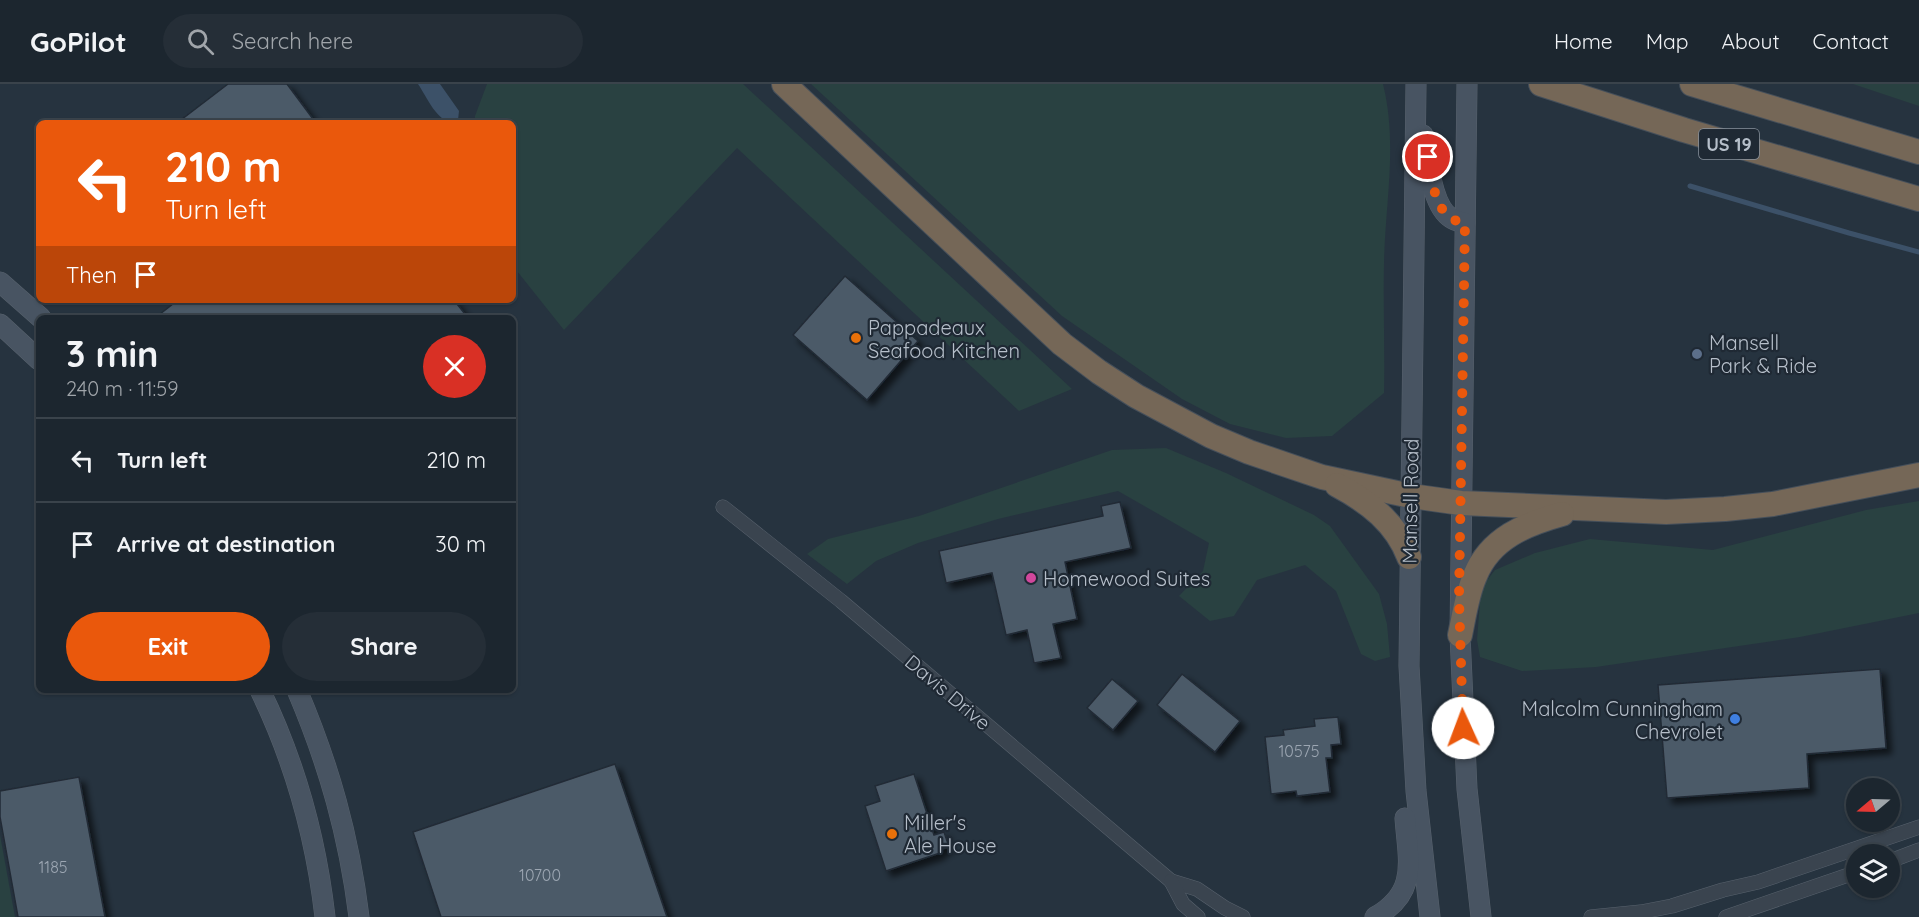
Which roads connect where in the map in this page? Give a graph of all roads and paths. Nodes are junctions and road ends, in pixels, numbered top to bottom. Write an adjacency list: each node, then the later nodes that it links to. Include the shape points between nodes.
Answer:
1 (784, 84): 14 (highway, via 1023,309 1099,372 1211,436)
2 (1467, 84): 8 (main road)
3 (1541, 84): 7 (highway, US 19)
4 (1692, 84): 6 (highway, US 19)
5 (1416, 92): 8 (main road, via 1436,195 1452,219); 15 (main road, Mansell Road)
6 (1919, 153)
7 (1919, 199)
8 (1465, 223): 16 (main road)
9 (0, 282): 10 (main road)
10 (38, 315)
11 (0, 324): 12 (main road)
12 (36, 357)
13 (1919, 476): 18 (highway, via 1820,496 1725,509 1666,512)
14 (1322, 477): 15 (highway); 19 (highway, via 1381,515 1404,543)
15 (1411, 496): 16 (highway); 19 (main road, Mansell Road)
16 (1461, 503): 18 (highway); 20 (main road)
17 (723, 507): 28 (street, Davis Drive)
18 (1582, 508): 20 (highway, via 1523,527 1493,548 1475,576)
19 (1409, 557): 23 (main road, Mansell Road)
20 (1460, 635): 35 (main road, via 1467,789)
21 (261, 693): 29 (main road, via 285,746 306,811)
22 (298, 693): 30 (main road, via 340,812)
23 (1413, 748): 33 (main road, via 1402,785 1407,884 1385,911); 34 (main road, Mansell Road)
24 (1919, 827): 36 (street, via 1758,882 1672,906)
25 (1919, 850): 26 (street)
26 (1900, 857)
27 (1846, 876): 37 (street)
28 (1171, 881): 31 (street, Davis Drive, via 1183,904); 32 (street, Davis Drive, via 1197,889)
29 (325, 917)
30 (359, 917)
31 (1198, 917)
32 (1243, 917)
33 (1375, 917)
34 (1430, 917)
35 (1481, 917)
36 (1591, 917)
37 (1726, 917)

